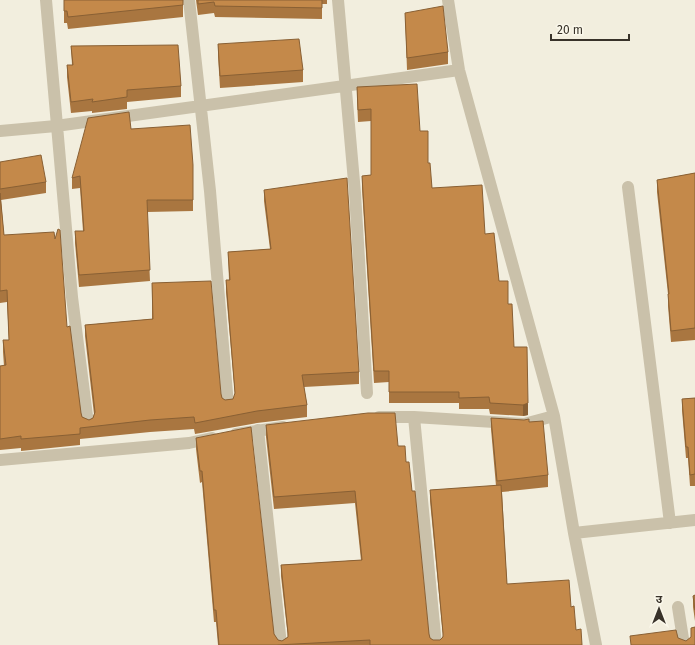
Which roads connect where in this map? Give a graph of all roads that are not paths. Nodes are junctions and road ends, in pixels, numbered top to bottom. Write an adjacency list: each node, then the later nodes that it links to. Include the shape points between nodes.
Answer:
1 (46, 0): 8 (street)
2 (190, 0): 7 (street)
3 (338, 0): 6 (street)
4 (448, 0): 5 (street)
5 (459, 70): 6 (street); 13 (street)
6 (345, 86): 7 (street); 11 (street, via 355,193)
7 (200, 107): 8 (street); 12 (street, via 210,191)
8 (56, 126): 9 (street); 16 (street, via 72,297)
9 (0, 131)
10 (628, 187): 21 (street)
11 (367, 392)
12 (228, 405)
13 (554, 416): 15 (street, via 524,424); 22 (street)
14 (368, 417): 15 (street)
15 (414, 417): 25 (street)
16 (88, 424)
17 (297, 425): 18 (street)
18 (258, 430): 19 (street, via 189,442); 24 (street)
19 (0, 460)
20 (695, 520): 21 (street)
21 (670, 523): 22 (street)
22 (574, 533): 26 (street)
23 (678, 607): 27 (street)
24 (281, 645)
25 (436, 645)
26 (596, 645)
27 (684, 645)

